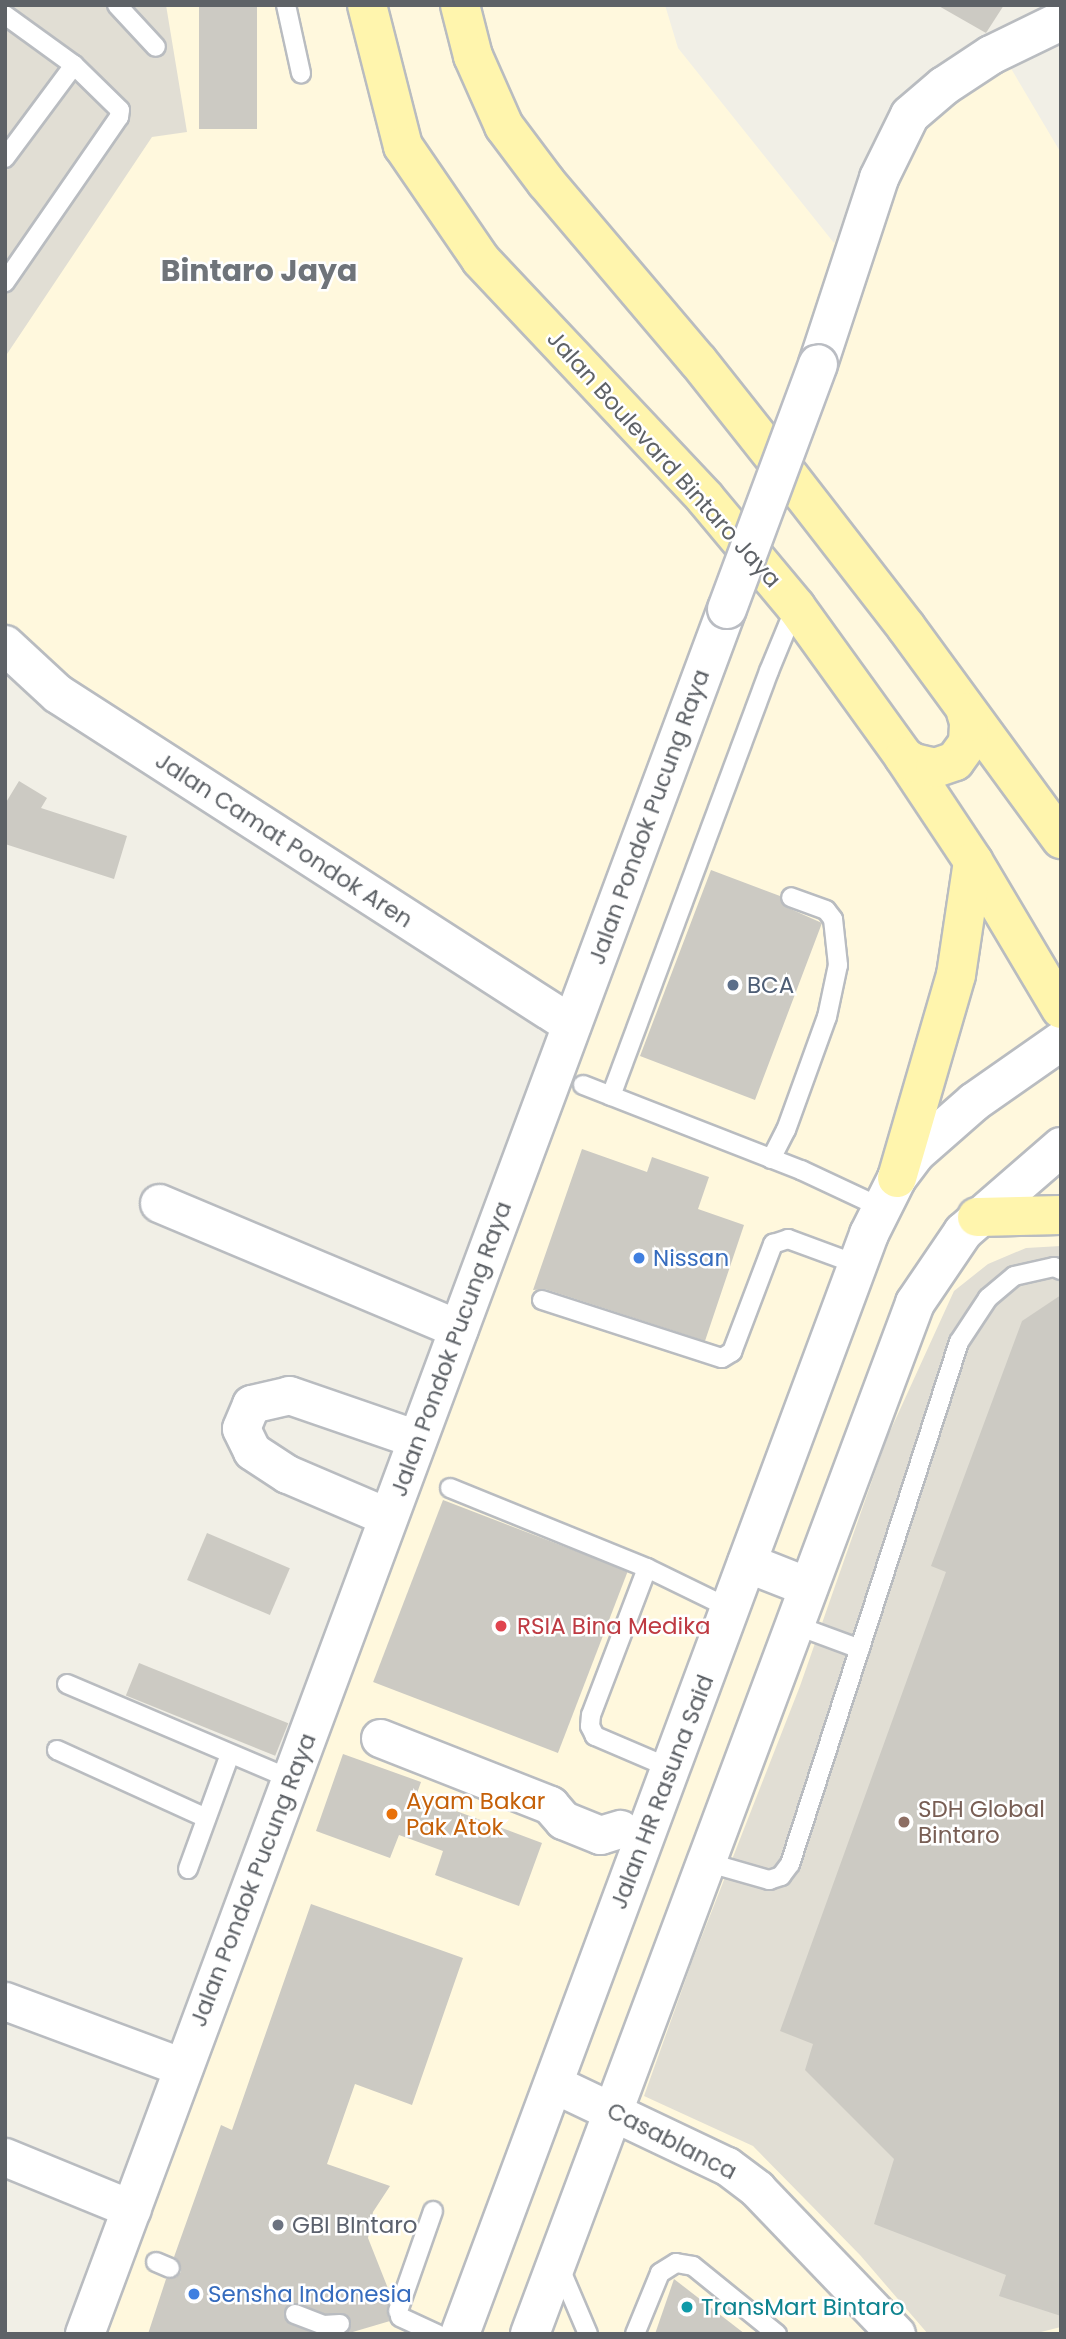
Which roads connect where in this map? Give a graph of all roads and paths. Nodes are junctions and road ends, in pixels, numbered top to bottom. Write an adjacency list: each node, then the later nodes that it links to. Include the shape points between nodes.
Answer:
1 (117, 5): 7 (lane)
2 (286, 5): 9 (lane)
3 (367, 5): 12 (main road, Jalan Boulevard Bintaro Jaya, via 403,146 481,260 705,498)
4 (460, 5): 14 (main road, via 472,56 504,126 546,183 767,447)
5 (7, 19): 8 (lane)
6 (1061, 21): 20 (main road, Jalan Pondok Pucung Raya, bridge, via 991,55 910,115 880,178 818,364)
7 (156, 47)
8 (74, 65): 10 (lane); 11 (lane, via 117,104 119,117)
9 (301, 74)
10 (5, 158)
11 (5, 282)
12 (796, 607): 15 (main road, Jalan Boulevard Bintaro Jaya); 23 (lane)
13 (5, 645): 20 (main road, Jalan Camat Pondok Aren, via 58,694)
14 (966, 712): 15 (main road, via 968,744 955,761 934,768); 16 (main road)
15 (904, 757): 17 (main road, Jalan Boulevard Bintaro Jaya)
16 (1055, 827)
17 (973, 861): 19 (main road, Jalan Boulevard Bintaro Jaya); 26 (main road, via 956,975)
18 (790, 897): 25 (lane, via 826,910 833,919 838,965 827,1017)
19 (1061, 1009)
20 (572, 1025): 33 (main road, Jalan Pondok Pucung Raya)
21 (1061, 1041): 26 (main road, Jalan HR Rasuna Said, via 944,1127 916,1153)
22 (583, 1085): 23 (lane)
23 (611, 1096): 25 (lane)
24 (1061, 1147): 29 (main road)
25 (771, 1159): 26 (lane)
26 (890, 1193): 30 (main road, Jalan HR Rasuna Said)
27 (159, 1203): 33 (street)
28 (1061, 1215): 29 (main road)
29 (977, 1217): 39 (main road, via 945,1254 915,1303)
30 (856, 1264): 32 (lane, via 788,1239 774,1244 732,1352 722,1358); 37 (main road, Jalan HR Rasuna Said)
31 (1061, 1270): 42 (lane, via 1054,1267 1014,1276 988,1298 959,1342)
32 (542, 1300)
33 (459, 1329): 34 (main road, Jalan Pondok Pucung Raya)
34 (417, 1439): 36 (main road, Jalan Pondok Pucung Raya); 36 (street, via 289,1395 251,1404 241,1428 252,1451 287,1474)
35 (450, 1488): 38 (lane)
36 (388, 1517): 48 (main road, Jalan Pondok Pucung Raya)
37 (747, 1563): 39 (main road); 40 (main road, Jalan HR Rasuna Said)
38 (647, 1568): 40 (lane); 47 (lane, via 590,1726 595,1736)
39 (808, 1587): 41 (main road)
40 (731, 1609): 47 (main road, Jalan HR Rasuna Said)
41 (795, 1625): 42 (lane); 51 (main road)
42 (860, 1649): 51 (lane, via 782,1876 769,1880)
43 (67, 1684): 46 (lane)
44 (380, 1738): 50 (street, via 550,1805 569,1802 606,1815)
45 (58, 1750): 49 (lane)
46 (230, 1754): 48 (lane); 49 (lane)
47 (670, 1768): 50 (main road, Jalan HR Rasuna Said)
48 (291, 1779): 54 (main road, Jalan Pondok Pucung Raya)
49 (206, 1818): 52 (lane)
50 (632, 1834): 55 (main road, Jalan HR Rasuna Said)
51 (706, 1862): 56 (main road)
52 (188, 1869)
53 (5, 2001): 54 (street)
54 (182, 2067): 58 (main road, Jalan Pondok Pucung Raya)
55 (554, 2084): 56 (street, Casablanca); 66 (main road, Jalan HR Rasuna Said)
56 (614, 2110): 60 (main road); 63 (street, Casablanca, via 699,2150 757,2189)
57 (5, 2157): 58 (street)
58 (132, 2209): 64 (main road, Jalan Pondok Pucung Raya)
59 (433, 2211): 65 (lane, via 399,2314)
60 (557, 2262): 67 (main road); 68 (lane)
61 (295, 2314): 62 (lane, via 324,2325)
62 (340, 2325)
63 (885, 2330)
64 (85, 2334)
65 (437, 2334)
66 (460, 2334)
67 (530, 2334)
68 (588, 2334)
69 (635, 2334): 70 (lane, via 660,2273 676,2263 693,2266)
70 (776, 2334)

